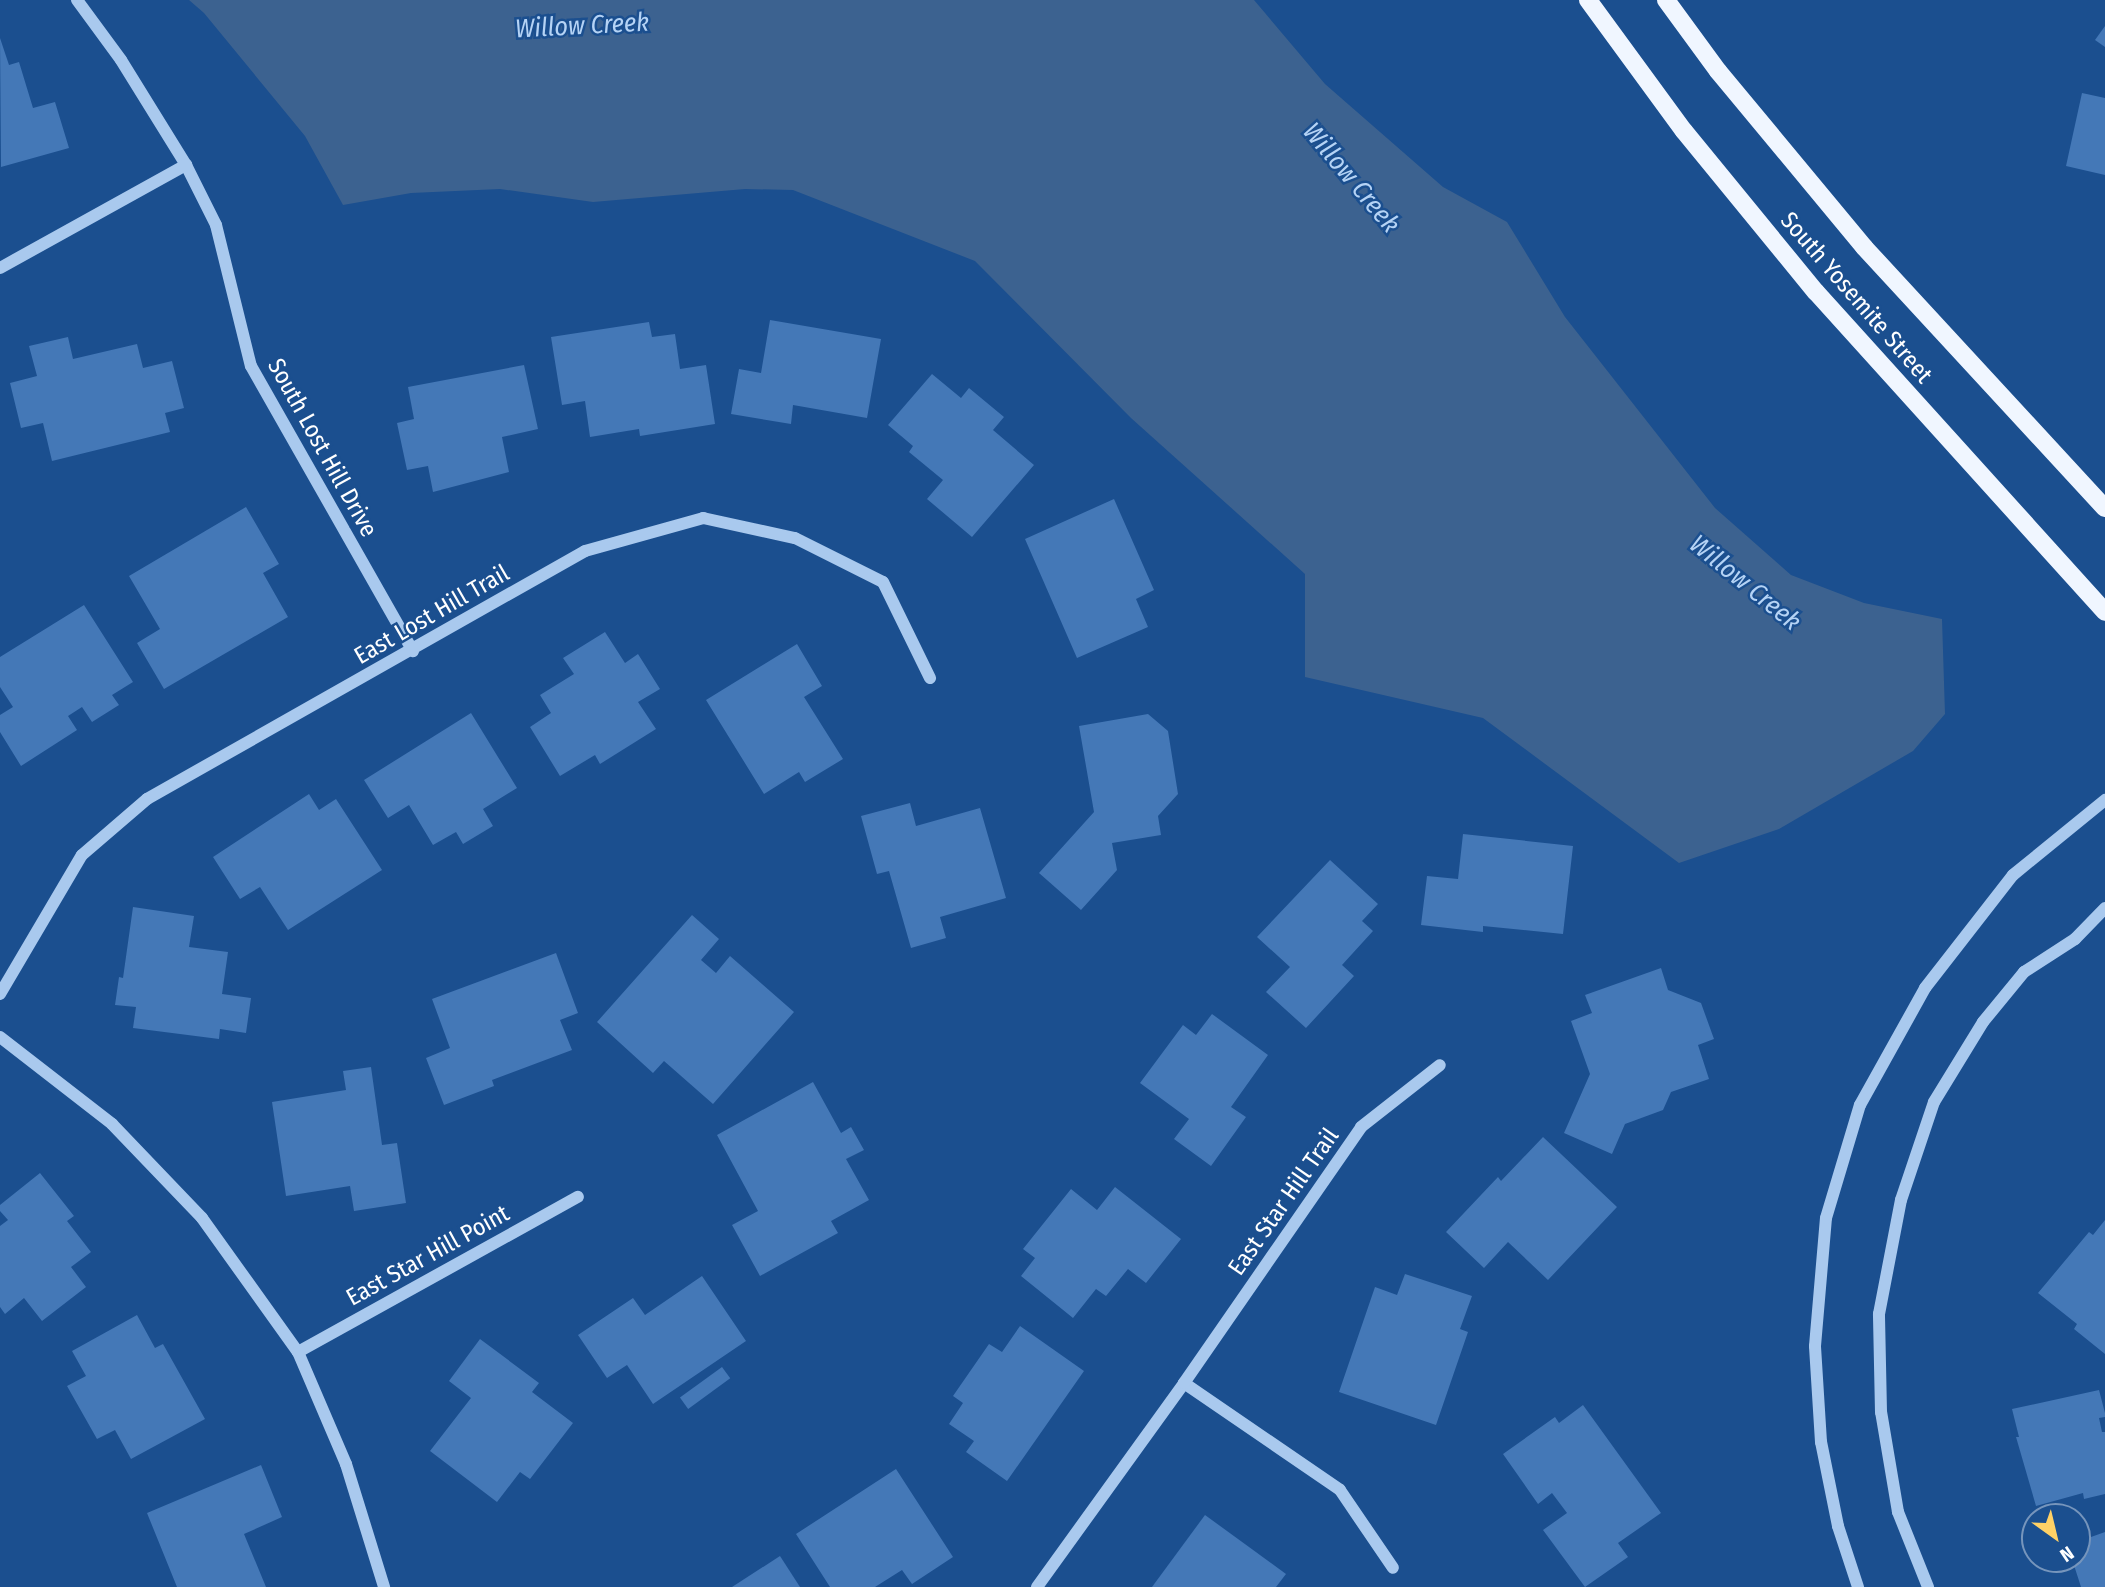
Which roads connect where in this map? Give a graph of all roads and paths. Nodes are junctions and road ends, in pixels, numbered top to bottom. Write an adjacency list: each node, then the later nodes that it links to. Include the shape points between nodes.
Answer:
1 (77, 0): 4 (street, South Lost Hill Drive, via 121,60)
2 (1588, 0): 7 (main road, South Yosemite Street, via 1684,131 1816,292)
3 (1665, 0): 6 (main road, South Yosemite Street, via 1864,247)
4 (186, 165): 5 (street); 8 (street, South Lost Hill Drive, via 216,225 251,366)
5 (0, 268)
6 (2105, 508)
7 (2105, 612)
8 (413, 652): 9 (street, East Lost Hill Trail, via 585,551 703,518 795,538 883,582); 12 (street, East Lost Hill Trail, via 147,799 82,855)
9 (930, 678)
10 (2105, 800): 21 (street, via 2013,874 1925,988 1860,1105 1826,1218 1815,1346 1821,1442 1838,1527)
11 (2105, 908): 22 (street, via 2076,939 2024,972 1983,1022 1934,1102 1901,1200 1879,1314 1881,1412 1898,1512)
12 (0, 994)
13 (0, 1038): 16 (street, via 111,1124 202,1217)
14 (1440, 1065): 17 (street, East Star Hill Trail, via 1361,1127)
15 (578, 1197): 16 (street, East Star Hill Point)
16 (298, 1352): 19 (street, via 345,1464)
17 (1184, 1383): 18 (street, via 1340,1490); 20 (street, East Star Hill Trail)
18 (1393, 1568)
19 (384, 1587)
20 (1037, 1587)
21 (1858, 1587)
22 (1928, 1587)

